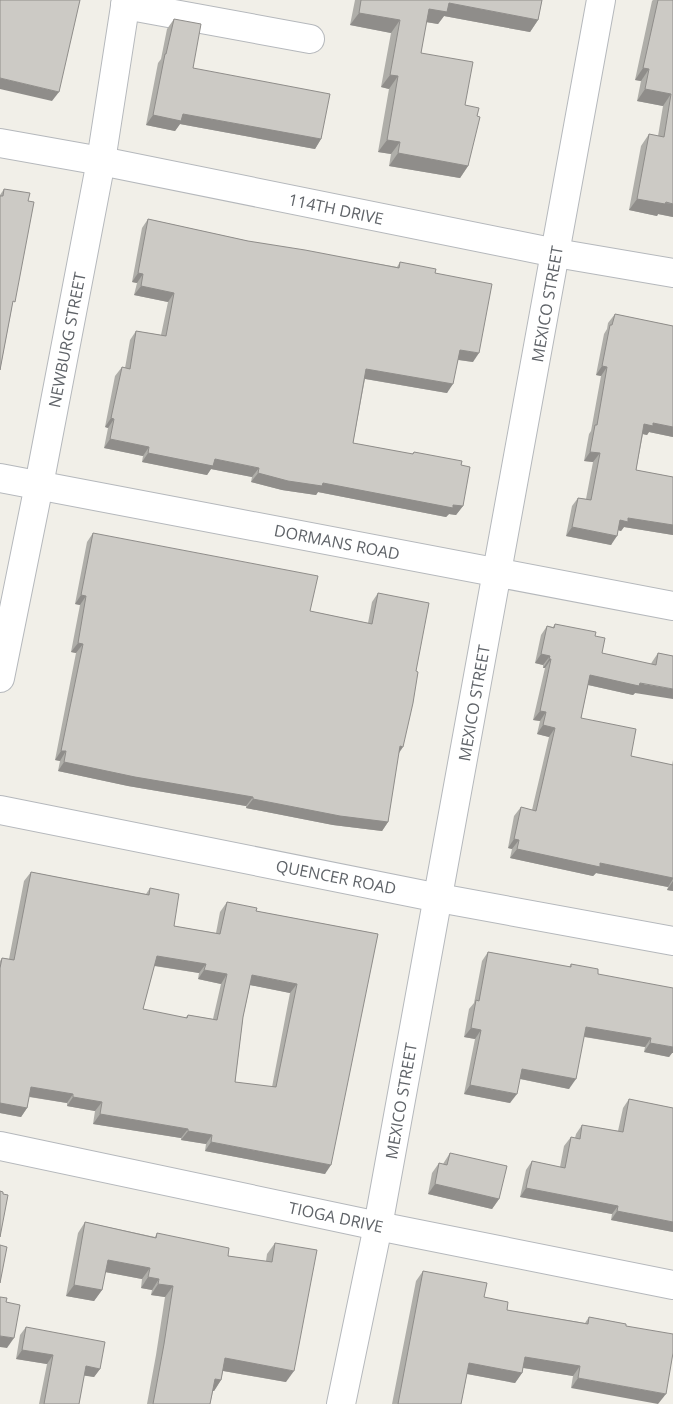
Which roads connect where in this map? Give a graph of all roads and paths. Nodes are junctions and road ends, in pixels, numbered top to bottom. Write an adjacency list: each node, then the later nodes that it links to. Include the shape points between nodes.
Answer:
1 (601, 0): 6 (street, MEXICO STREET)
2 (126, 2): 3 (street); 5 (street, NEWBURG STREET)
3 (310, 39)
4 (0, 143): 5 (street, 114TH DRIVE)
5 (101, 161): 6 (street, 114TH DRIVE); 9 (street, NEWBURG STREET)
6 (556, 253): 7 (street, 114TH DRIVE); 10 (street, MEXICO STREET)
7 (673, 273)
8 (0, 478): 9 (street, DORMANS ROAD)
9 (39, 485): 10 (street, DORMANS ROAD); 12 (street, NEWBURG STREET)
10 (498, 574): 11 (street, DORMANS ROAD); 14 (street, MEXICO STREET)
11 (673, 606)
12 (0, 678)
13 (0, 810): 14 (street, QUENCER ROAD)
14 (439, 898): 15 (street, QUENCER ROAD); 17 (street, MEXICO STREET)
15 (673, 941)
16 (0, 1146): 17 (street, TIOGA DRIVE)
17 (378, 1226): 18 (street, TIOGA DRIVE); 19 (street, MEXICO STREET)
18 (673, 1284)
19 (341, 1404)

